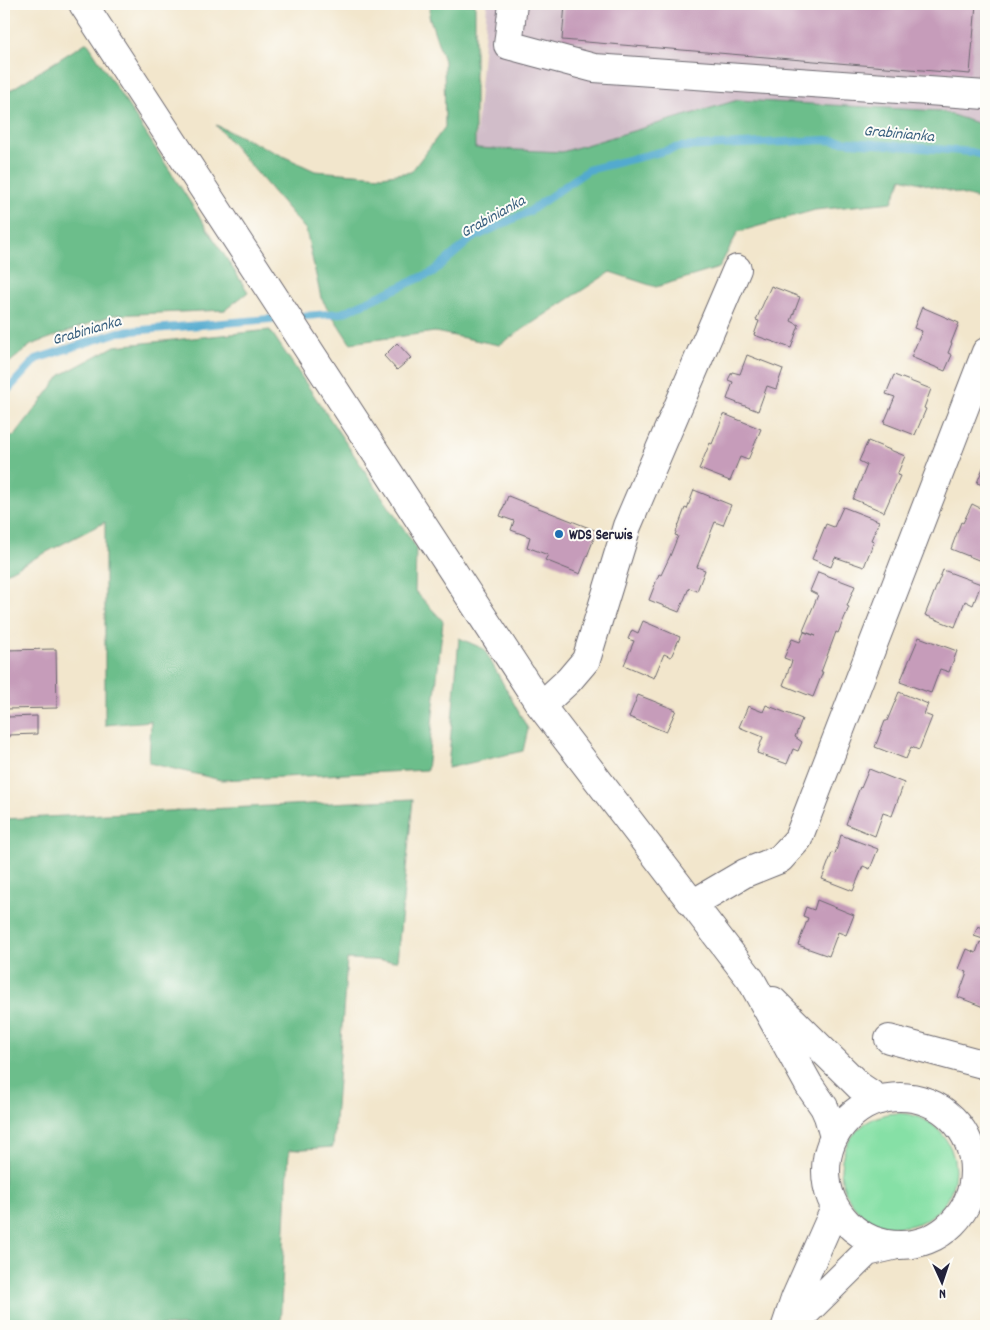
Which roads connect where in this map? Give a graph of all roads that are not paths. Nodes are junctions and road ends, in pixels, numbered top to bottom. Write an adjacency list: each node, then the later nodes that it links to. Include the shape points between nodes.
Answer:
1 (83, 4): 6 (street)
2 (513, 4): 3 (street, via 508,45 594,68)
3 (986, 95)
4 (737, 270): 6 (street, via 627,526 586,660)
5 (986, 352): 7 (street, via 798,839 780,859 746,873)
6 (541, 706): 7 (street)
7 (694, 903): 8 (street)
8 (751, 980): 11 (street, via 859,1086); 12 (street, via 824,1107)
9 (889, 1039): 10 (street)
10 (986, 1065)
11 (880, 1100): 12 (street, via 861,1108 846,1120); 13 (street, via 906,1097 931,1103)
12 (834, 1137): 15 (street, via 826,1160 826,1184)
13 (977, 1143): 14 (street, via 974,1158)
14 (978, 1195): 16 (street, via 940,1234 918,1244)
15 (834, 1206): 16 (street, via 859,1233 875,1242); 17 (street)
16 (893, 1246): 18 (street, via 867,1252)
17 (786, 1326)
18 (792, 1326)

